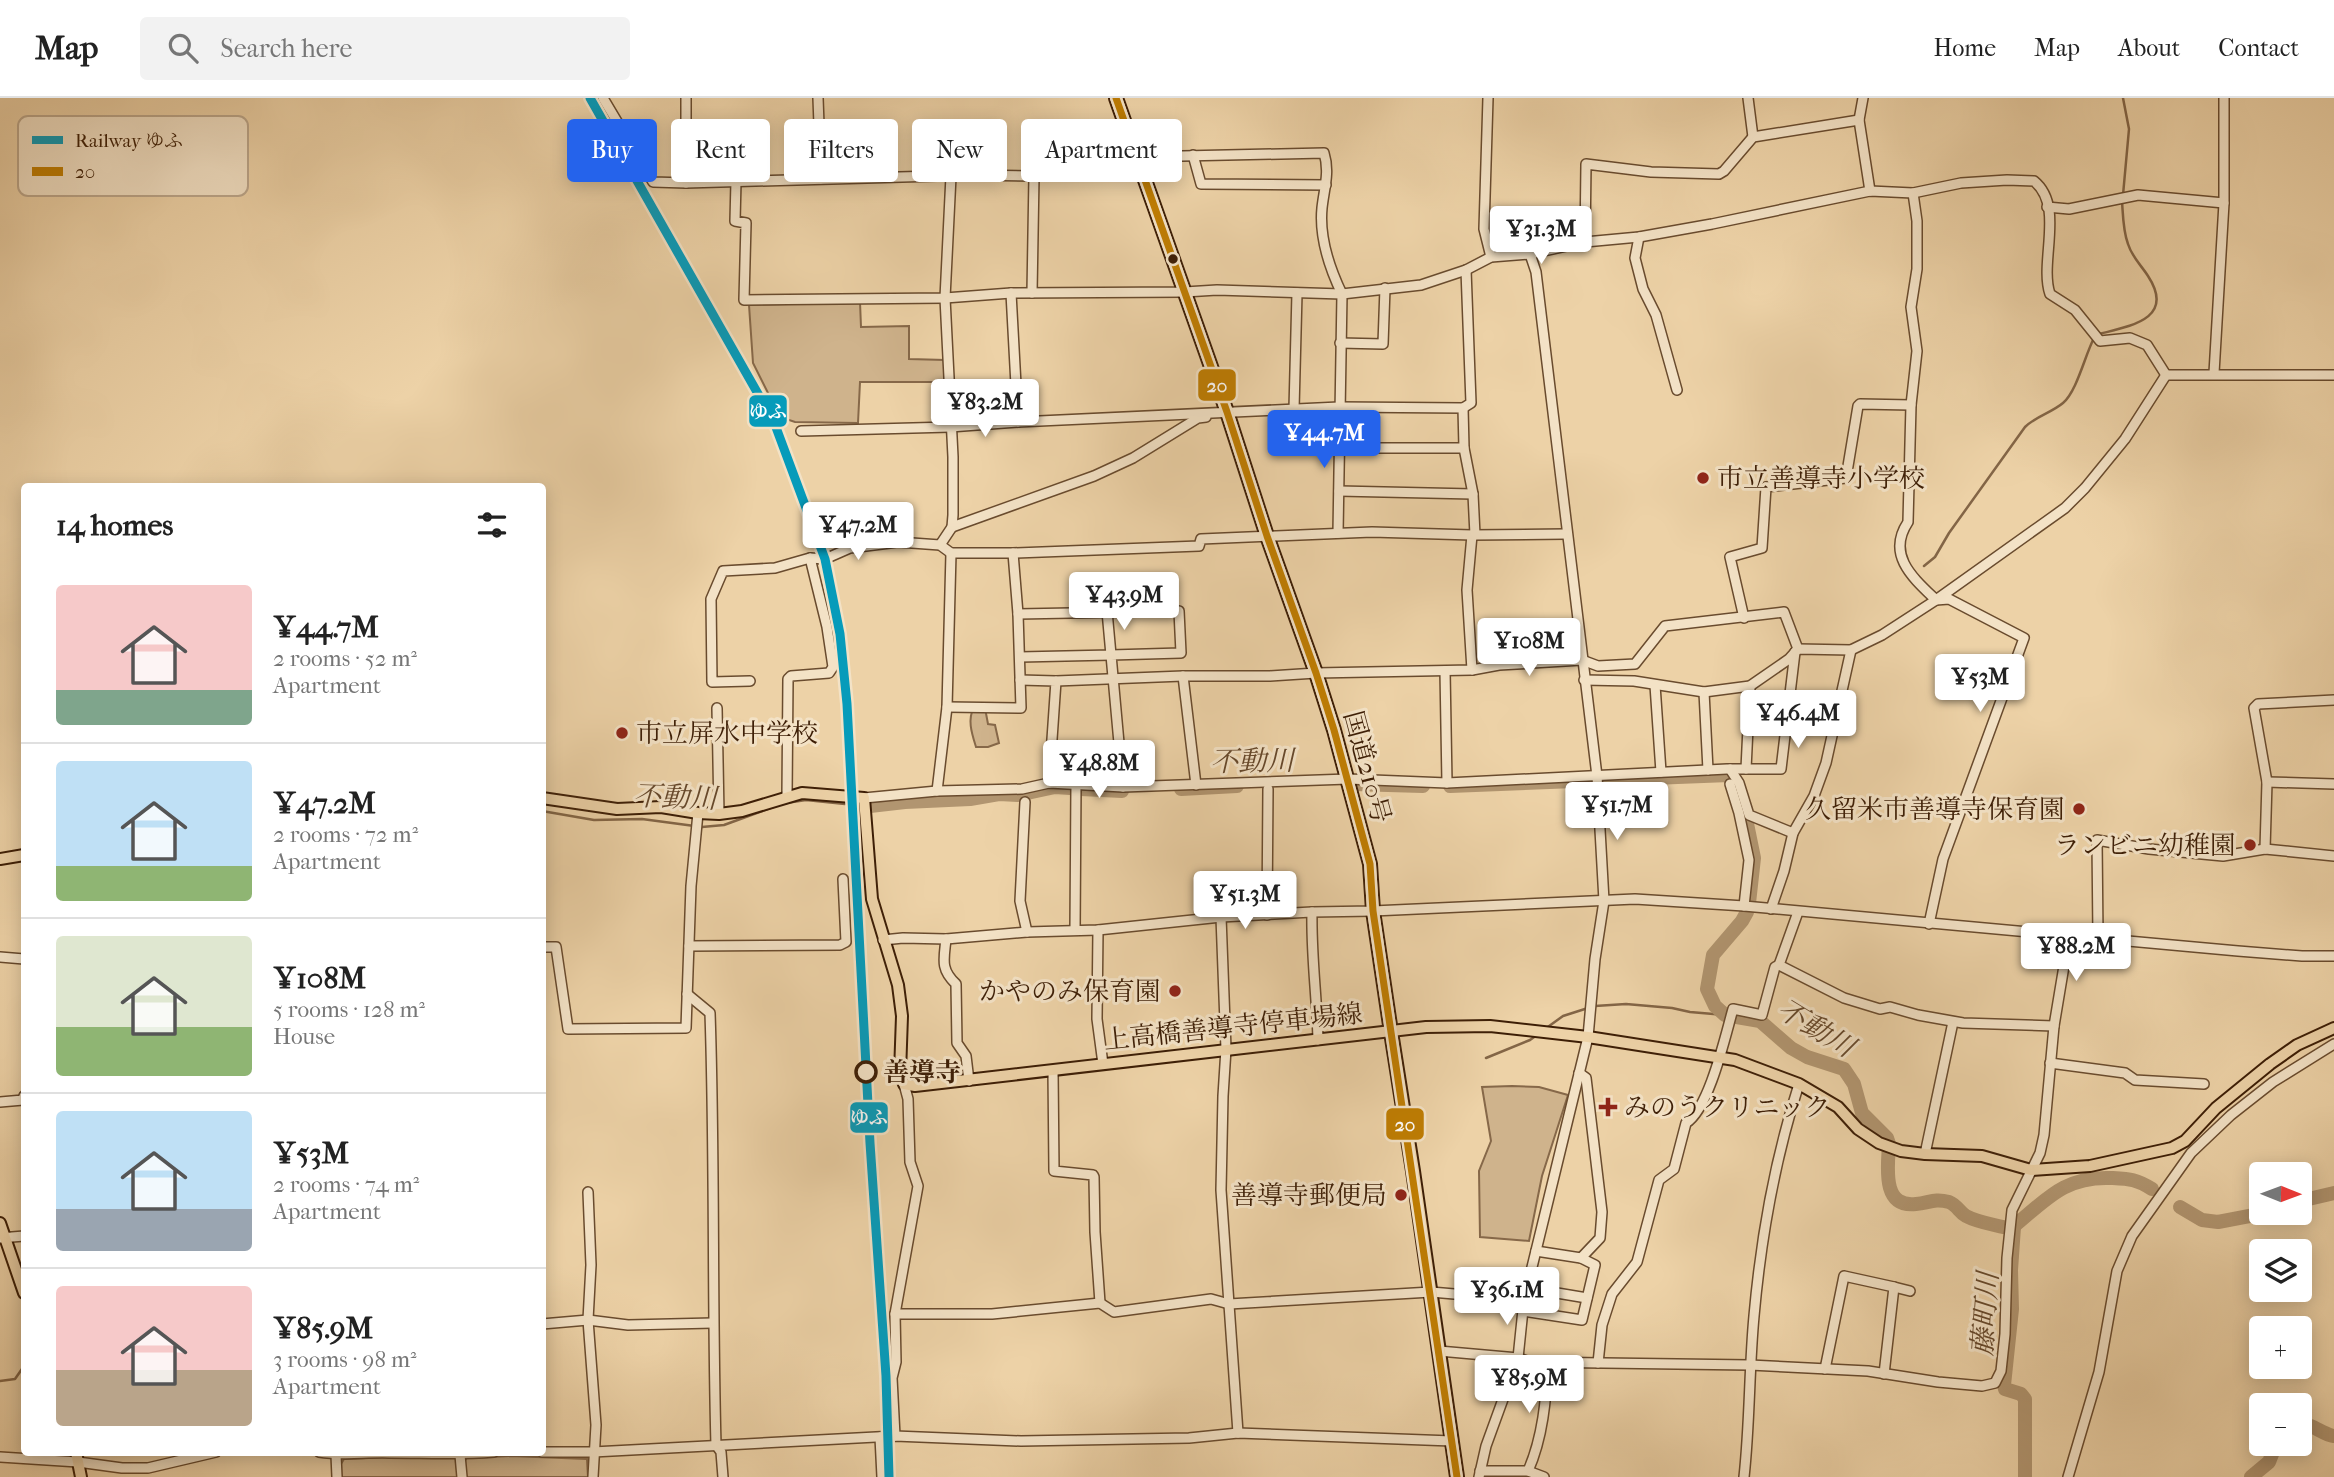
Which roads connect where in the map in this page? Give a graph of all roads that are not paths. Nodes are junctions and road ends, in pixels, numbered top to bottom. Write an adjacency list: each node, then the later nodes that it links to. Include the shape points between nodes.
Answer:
1 (603, 98): 20 (street, via 653,182)
2 (686, 98): 20 (street)
3 (818, 98): 9 (street)
4 (1116, 98): 10 (highway, 国道210号)
5 (1488, 98): 29 (street, via 1484,229)
6 (1748, 98): 12 (street)
7 (1863, 98): 11 (street)
8 (2224, 98): 24 (street)
9 (819, 119)
10 (1123, 119)
11 (1858, 120): 12 (street); 22 (street)
12 (1753, 137): 27 (street, via 1719,174 1586,164)
13 (1182, 155): 14 (street)
14 (1193, 155): 21 (street, via 1201,184); 21 (street, via 1324,153)
15 (711, 182): 20 (street)
16 (736, 182): 37 (street, via 735,221 746,223 744,300)
17 (951, 182): 37 (street)
18 (1034, 182): 34 (street)
19 (1146, 182): 32 (highway, 国道210号)
20 (686, 183)
21 (1326, 185): 36 (street, via 1323,240)
22 (1870, 191): 23 (street); 26 (street)
23 (1913, 193): 25 (street, via 1961,183 2034,181); 43 (street, via 1917,269 1911,307 1917,351)
24 (2224, 203): 25 (street, via 2138,195 2069,209); 39 (street)
25 (2047, 207): 40 (street, via 2050,294 2075,310 2100,341 2124,337 2147,345)
26 (1639, 237): 27 (street); 42 (street, via 1634,258)
27 (1585, 242): 28 (street)
28 (1530, 254): 29 (street); 57 (street, via 1536,272)
29 (1491, 257): 30 (street)
30 (1466, 271): 31 (street, via 1421,285); 45 (street, via 1471,403)
31 (1385, 288): 36 (street); 38 (street, via 1383,344)
32 (1185, 292): 34 (street); 35 (street); 47 (highway, 国道210号)
33 (1011, 293): 34 (street); 37 (street); 48 (street)
34 (1032, 293)
35 (1297, 293): 36 (street); 46 (street)
36 (1342, 294): 38 (street)
37 (945, 298): 49 (street)
38 (1340, 343): 44 (street)
39 (2214, 373): 40 (street); 41 (street)
40 (2166, 375): 64 (street, via 2125,439 2065,508)
41 (2334, 375)
42 (1677, 390)
43 (1911, 405): 64 (street, via 1908,522 1901,532 1899,553 1913,577); 67 (street, via 1858,406 1846,478 1766,488 1762,548 1730,557)
44 (1339, 407): 45 (street); 46 (street); 52 (street)
45 (1463, 408): 51 (street)
46 (1294, 409): 47 (street)
47 (1227, 412): 48 (street); 55 (street, via 1198,418 1133,458 1094,475); 59 (highway, 国道210号)
48 (1018, 422): 49 (street)
49 (950, 427): 50 (street); 55 (street)
50 (801, 431)
51 (1464, 448): 52 (street); 54 (street)
52 (1339, 449): 53 (street)
53 (1339, 491): 54 (street); 56 (street)
54 (1473, 494): 58 (street)
55 (952, 527): 60 (street)
56 (1338, 533): 58 (street); 59 (street)
57 (1566, 534): 58 (street); 72 (street)
58 (1473, 535): 73 (street, via 1467,590)
59 (1267, 536): 62 (street, via 1201,539 1199,547); 75 (highway, 国道210号)
60 (940, 545): 61 (street); 63 (street, via 898,542 850,548 825,559)
61 (951, 553): 62 (street); 86 (street)
62 (1013, 553): 66 (street)
63 (810, 558): 80 (street, via 775,568 723,571 711,599 712,682); 104 (street, via 833,667 829,673 788,679)
64 (1936, 600): 69 (street); 124 (street, via 1949,599 2024,638 1943,859)
65 (1107, 611): 66 (street); 70 (street); 70 (street, via 1179,611 1181,653)
66 (1018, 614): 71 (street)
67 (1744, 618): 68 (street, via 1784,612); 72 (street, via 1665,626 1635,664 1598,666)
68 (1797, 650): 69 (street); 83 (street); 89 (street, via 1781,769)
69 (1851, 650): 110 (street, via 1826,763)
70 (1111, 655): 71 (street); 78 (street)
71 (1020, 657): 77 (street)
72 (1582, 660): 73 (street); 79 (street)
73 (1472, 670): 74 (street)
74 (1445, 671): 75 (street); 96 (street)
75 (1316, 673): 76 (street); 92 (highway, 国道210号)
76 (1183, 676): 78 (street); 100 (street)
77 (1020, 680): 81 (street); 86 (street, via 1021,708)
78 (1113, 680): 81 (street); 101 (street)
79 (1584, 680): 82 (street); 93 (street)
80 (750, 681)
81 (1056, 681): 95 (street)
82 (1655, 685): 84 (street); 91 (street)
83 (1750, 686): 84 (street); 89 (street)
84 (1704, 692): 90 (street)
85 (2334, 700): 94 (street, via 2256,705)
86 (947, 707): 103 (street)
87 (717, 708): 108 (street)
88 (1730, 769): 89 (street); 90 (street); 110 (street, via 1749,815)
89 (1746, 769)
90 (1708, 770): 91 (street)
91 (1661, 772): 93 (street)
92 (1348, 779): 96 (street); 100 (street); 119 (highway, 国道210号, via 1370,864)
93 (1597, 779): 96 (street); 116 (street)
94 (2267, 782): 99 (street); 111 (street)
95 (1049, 783): 97 (street); 103 (street, via 1022,789)
96 (1447, 783)
97 (1076, 784): 101 (street); 125 (street)
98 (1730, 784): 117 (street, via 1749,860)
99 (2334, 784)
100 (1196, 785): 101 (street)
101 (1124, 787)
102 (1269, 789): 122 (street)
103 (937, 790): 105 (street)
104 (788, 796): 105 (main road); 108 (main road)
105 (864, 798): 131 (main road, via 872,899)
106 (546, 799): 109 (main road, via 617,808 662,807)
107 (1025, 802): 127 (street, via 1020,901)
108 (719, 814): 109 (main road)
109 (698, 822): 132 (street)
110 (1793, 833): 118 (street)
111 (2265, 849): 113 (street); 129 (street, via 2223,856 2097,840)
112 (21, 856): 114 (main road)
113 (2334, 856)
114 (0, 859)
115 (843, 879): 132 (street, via 846,942 840,945)
116 (1604, 901): 117 (street); 119 (street); 143 (street)
117 (1744, 906): 118 (street)
118 (1771, 909): 121 (street)
119 (1373, 911): 120 (street); 142 (highway, 国道210号)
120 (1312, 912): 122 (street); 144 (street)
121 (1798, 912): 124 (street); 137 (street)
122 (1267, 915): 123 (street)
123 (1222, 918): 126 (street); 146 (street)
124 (1929, 924): 128 (street)
125 (1074, 930): 126 (street); 127 (street)
126 (1098, 930): 149 (street, via 1097,1019)
127 (1027, 932): 130 (street)
128 (2069, 936): 129 (street); 140 (street)
129 (2098, 937): 134 (street)
130 (946, 939): 131 (street); 152 (street, via 944,967 956,984 957,1042 966,1056)
131 (883, 940): 153 (main road, via 898,985)
132 (689, 946): 138 (street)
133 (546, 947): 138 (street, via 556,947 568,1029 686,1028)
134 (2334, 956)
135 (0, 957): 136 (street)
136 (21, 959)
137 (1779, 965): 139 (street, via 1844,998); 147 (street, via 1762,1015 1732,1014)
138 (687, 993): 178 (street, via 710,1013)
139 (1953, 1022): 140 (street); 158 (street)
140 (2054, 1026): 148 (street)
141 (2334, 1028): 159 (main road, 上高橋善導寺停車場線, via 2270,1064 2172,1148 2090,1166)
142 (1391, 1032): 143 (main road, 上高橋善導寺停車場線, via 1490,1026); 144 (main road, 上高橋善導寺停車場線); 170 (highway, 国道210号)
143 (1588, 1037): 147 (main road, 上高橋善導寺停車場線); 151 (street)
144 (1318, 1040): 146 (main road, 上高橋善導寺停車場線)
145 (2334, 1044): 210 (street, via 2273,1082 2191,1153 2132,1236 2117,1271 2099,1372)
146 (1226, 1049): 149 (main road, 上高橋善導寺停車場線); 174 (street, via 1221,1190)
147 (1718, 1057): 154 (main road, 上高橋善導寺停車場線); 183 (street, via 1705,1099 1686,1123 1674,1169 1659,1180 1637,1262 1612,1294 1602,1325)
148 (2050, 1063): 155 (street, via 2125,1073 2136,1080); 159 (street, via 2040,1153)
149 (1102, 1064): 150 (main road, 上高橋善導寺停車場線)
150 (1054, 1071): 152 (main road, 上高橋善導寺停車場線); 173 (street, via 1054,1171 1094,1177)
151 (1579, 1073): 164 (street); 165 (street, via 1586,1079 1602,1212 1600,1238)
152 (969, 1081): 153 (main road, 上高橋善導寺停車場線)
153 (904, 1084): 176 (street, via 910,1162 918,1186)
154 (1800, 1084): 158 (main road, 上高橋善導寺停車場線, via 1839,1107 1858,1129 1879,1143); 184 (street, via 1771,1192)
155 (2204, 1084)
156 (21, 1100): 157 (street)
157 (0, 1102)
158 (1925, 1154): 159 (main road, 上高橋善導寺停車場線, via 1982,1156)
159 (2031, 1170): 186 (street, via 2012,1210 1999,1378 1982,1386)
160 (588, 1192): 177 (street, via 592,1265)
161 (0, 1223): 163 (main road)
162 (21, 1236): 163 (street)
163 (2, 1238): 166 (main road)
164 (1536, 1251): 165 (street); 168 (street)
165 (1581, 1258): 171 (street, via 1595,1265)
166 (21, 1286)
167 (1894, 1287): 169 (street); 185 (street, via 1844,1276); 186 (street)
168 (1527, 1288): 171 (street); 172 (street)
169 (1910, 1291)
170 (1431, 1292): 172 (street); 174 (street); 180 (highway, 国道210号)
171 (1587, 1298): 175 (street, via 1582,1320)
172 (1524, 1300): 175 (street)
173 (1100, 1303): 174 (street, via 1114,1312 1211,1299); 176 (street, via 992,1314)
174 (1229, 1304): 187 (street)
175 (1523, 1311): 181 (street)
176 (895, 1314): 188 (street)
177 (588, 1320): 178 (street, via 628,1325); 179 (street); 193 (street, via 596,1425)
178 (713, 1323): 191 (street)
179 (546, 1324)
180 (1439, 1351): 181 (street); 190 (highway, 国道210号)
181 (1518, 1358): 182 (street); 200 (street)
182 (1548, 1362): 183 (street); 199 (street, via 1542,1424)
183 (1598, 1363): 184 (street)
184 (1750, 1365): 185 (street); 209 (street)
185 (1825, 1369): 186 (street)
186 (1884, 1374)
187 (1238, 1433): 188 (street, via 1021,1441); 190 (street)
188 (895, 1436): 189 (street)
189 (880, 1437): 191 (street); 206 (street)
190 (1452, 1441): 207 (highway, 国道210号)
191 (716, 1445): 193 (street); 205 (street)
192 (546, 1452): 193 (street)
193 (593, 1452): 204 (street)
194 (199, 1456): 198 (street, via 148,1468 122,1468)
195 (336, 1456): 202 (street)
196 (460, 1456): 203 (street)
197 (0, 1457): 198 (street)
198 (77, 1457): 201 (main road)
199 (1528, 1472): 200 (street); 208 (street)
200 (1479, 1474)
201 (81, 1477)
202 (337, 1477)
203 (462, 1477)
204 (593, 1477)
205 (723, 1477)
206 (882, 1477)
207 (1457, 1477)
208 (1545, 1477)
209 (1744, 1477)
210 (2068, 1477)

